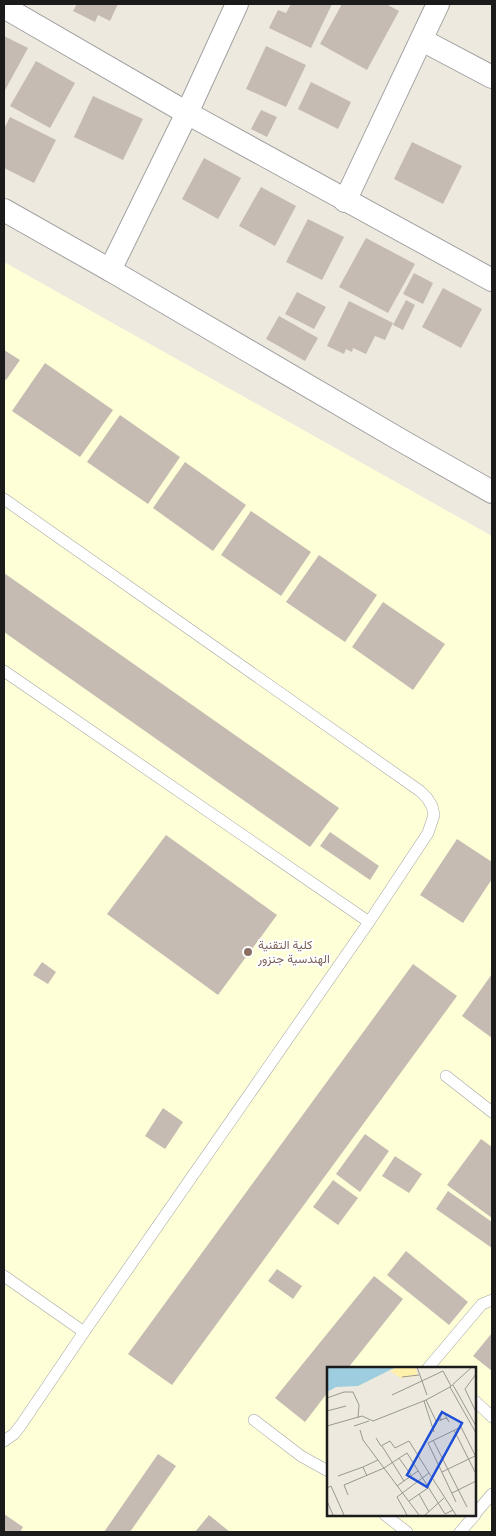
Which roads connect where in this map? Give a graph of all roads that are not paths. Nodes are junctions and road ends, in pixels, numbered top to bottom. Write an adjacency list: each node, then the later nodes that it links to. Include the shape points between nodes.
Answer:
1 (237, 4): 6 (street)
2 (438, 4): 4 (street)
3 (4, 8): 6 (street)
4 (422, 40): 5 (street); 7 (street)
5 (492, 77)
6 (187, 113): 7 (street); 9 (street)
7 (345, 201): 10 (street)
8 (4, 210): 9 (street)
9 (110, 270): 11 (street)
10 (492, 280)
11 (492, 492)
12 (4, 499): 14 (lane, via 427,798 434,815 428,833)
13 (4, 671): 14 (lane)
14 (369, 922): 19 (lane)
15 (446, 1076): 16 (lane)
16 (492, 1112)
17 (4, 1276): 19 (lane)
18 (492, 1300): 20 (lane, via 482,1304)
19 (84, 1332): 24 (lane, via 21,1425)
20 (434, 1366)
21 (476, 1402): 22 (lane)
22 (492, 1418)
23 (254, 1420): 25 (lane, via 301,1456)
24 (4, 1441)
25 (327, 1470)
26 (492, 1494): 27 (lane)
27 (476, 1514)
28 (386, 1516): 30 (lane)
29 (474, 1516): 31 (lane)
30 (407, 1532)
31 (460, 1532)

